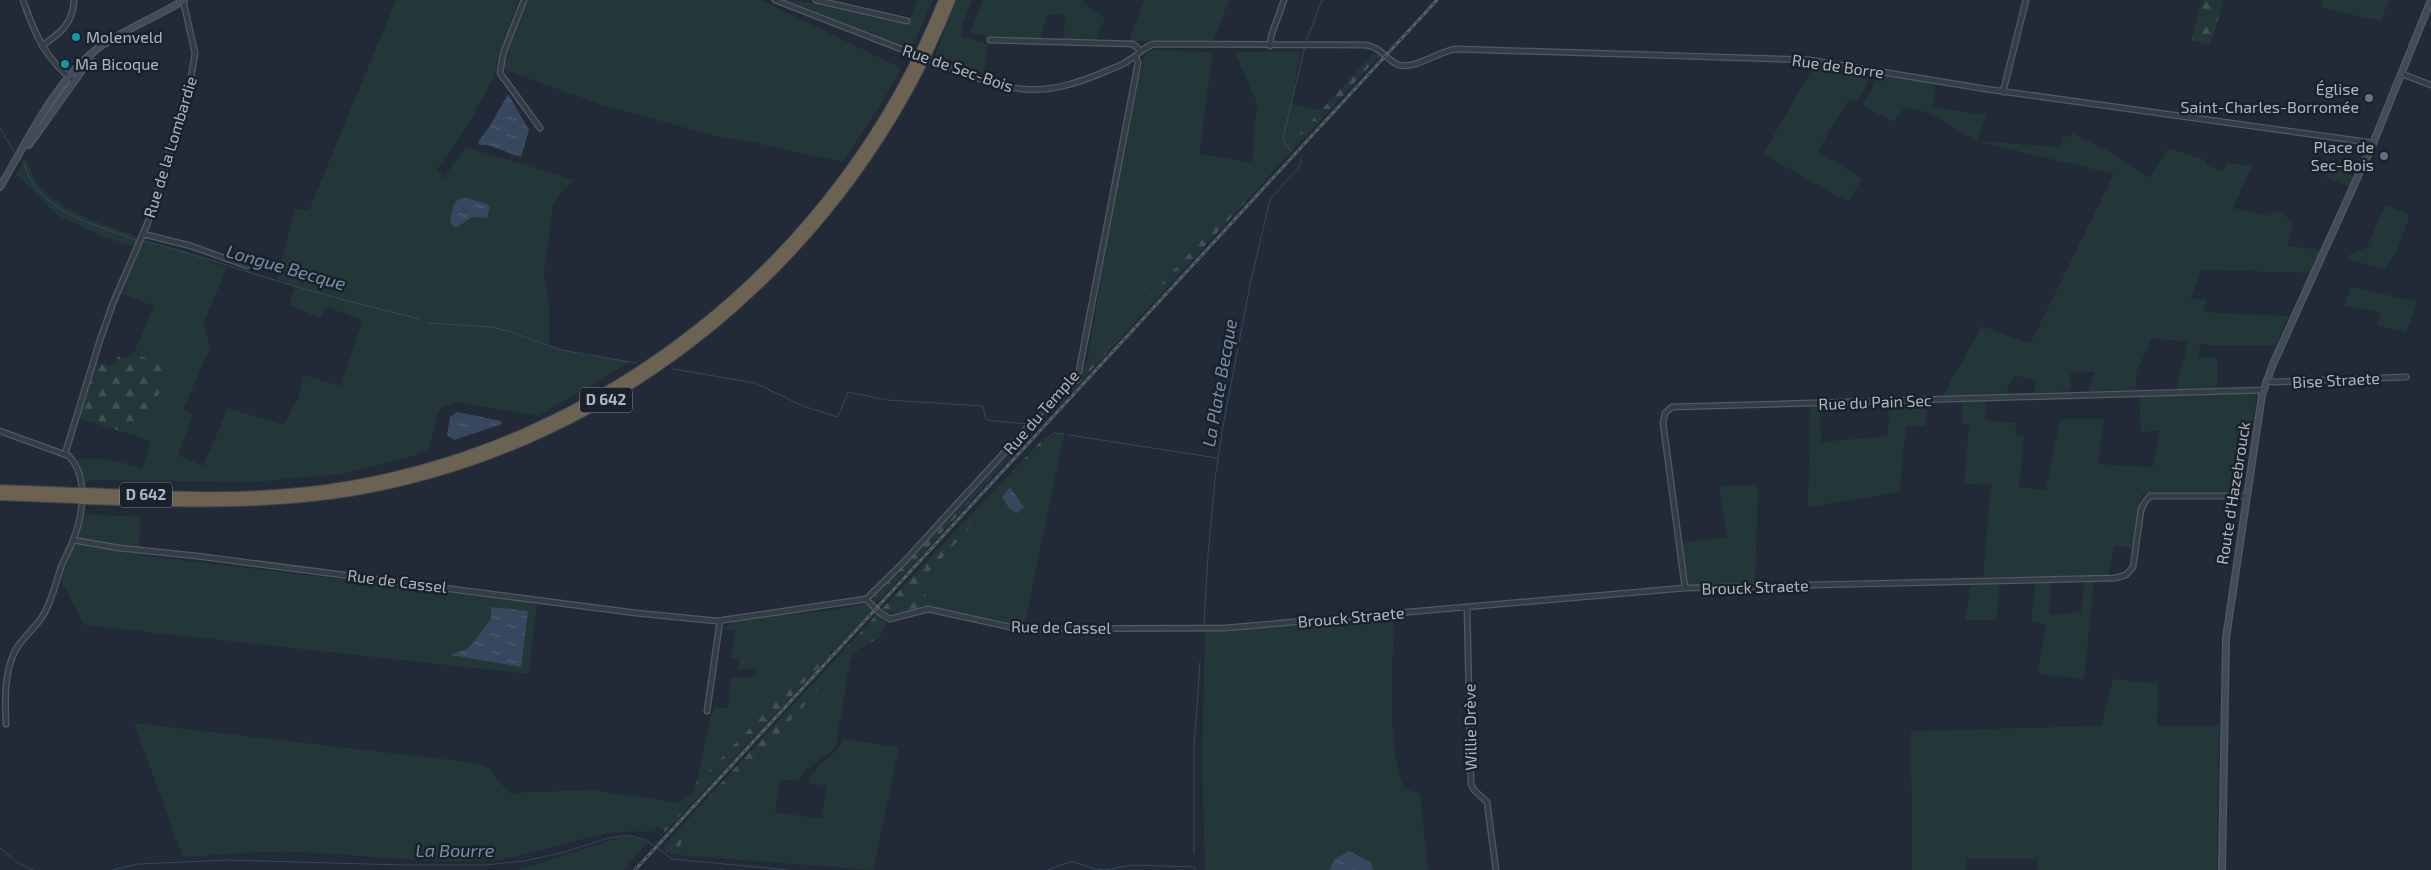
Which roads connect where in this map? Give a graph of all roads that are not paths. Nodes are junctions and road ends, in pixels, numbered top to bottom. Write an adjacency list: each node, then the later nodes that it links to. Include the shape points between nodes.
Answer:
1 (23, 0): 14 (street)
2 (74, 0): 14 (street, via 70,21)
3 (183, 0): 20 (street, via 106,43); 26 (street, Rue de la Lombardie, via 194,45 194,68)
4 (524, 0): 23 (street, via 503,54 500,73)
5 (776, 0): 18 (street, Rue de Sec-Bois, bridge, via 996,84 1036,90 1056,88 1122,65)
6 (816, 0): 12 (street, Rue de Sec-Bois)
7 (943, 0): 36 (highway, D 642, via 914,65 883,122 812,220 768,268 714,318 662,357 599,396 490,447 364,482 300,492 244,496)
8 (951, 0): 36 (highway, D 642, via 927,55 892,120 857,174 810,232 766,280 710,329 657,368 602,402 544,432 484,456 413,478 358,490 247,503)
9 (1284, 0): 15 (street)
10 (2026, 0): 22 (street)
11 (2431, 0): 19 (street)
12 (907, 21)
13 (990, 40): 17 (street, via 1133,44)
14 (42, 46): 20 (street)
15 (1270, 46): 16 (street, Rue de Sec-Bois); 17 (street, Rue de Sec-Bois, via 1155,44)
16 (1305, 46): 22 (street, Rue de Borre, via 1369,45 1405,66 1456,50 1799,59)
17 (1141, 51): 18 (street, Rue de Sec-Bois)
18 (1135, 56): 40 (street, Rue du Temple, via 1138,62 1135,79 1079,370)
19 (2402, 74): 21 (street); 24 (street)
20 (71, 79): 25 (street)
21 (2430, 85)
22 (2003, 92): 24 (street, Rue de Borre)
23 (540, 128)
24 (2374, 143): 29 (street, Route d'Hazebrouck)
25 (0, 187)
26 (143, 234): 27 (street, Rue de la Lombardie, via 191,246); 32 (street, Rue de la Lombardie, via 111,308)
27 (247, 266)
28 (2406, 377): 29 (street, Bise Straete)
29 (2266, 381): 30 (street, Route d'Hazebrouck)
30 (2264, 390): 37 (street, Route d'Hazebrouck); 39 (street, Rue du Pain Sec, via 1672,407 1665,412 1663,423)
31 (0, 431): 32 (street)
32 (66, 454): 38 (street, via 72,459 82,482 80,513)
33 (0, 489): 35 (highway, D 642)
34 (0, 496): 35 (highway, D 642)
35 (76, 496): 36 (highway, D 642, bridge)
36 (86, 496)
37 (2246, 496): 39 (street, Brouck Straete, via 2150,496 2142,510 2133,567 2120,577); 47 (street, Route d'Hazebrouck, via 2225,655)
38 (73, 540): 42 (street, Rue de Cassel); 45 (street, via 45,612 12,656 4,698)
39 (1685, 588): 41 (street, Brouck Straete)
40 (866, 599): 42 (street, Rue de Cassel); 43 (street, Rue de Cassel, via 890,618 928,609 1019,629)
41 (1467, 607): 43 (street, Brouck Straete); 46 (street, Willie Drève, via 1471,782 1474,790 1488,802)
42 (720, 621): 44 (street)
43 (1204, 628)
44 (707, 711)
45 (6, 724)
46 (1496, 870)
47 (2222, 870)

